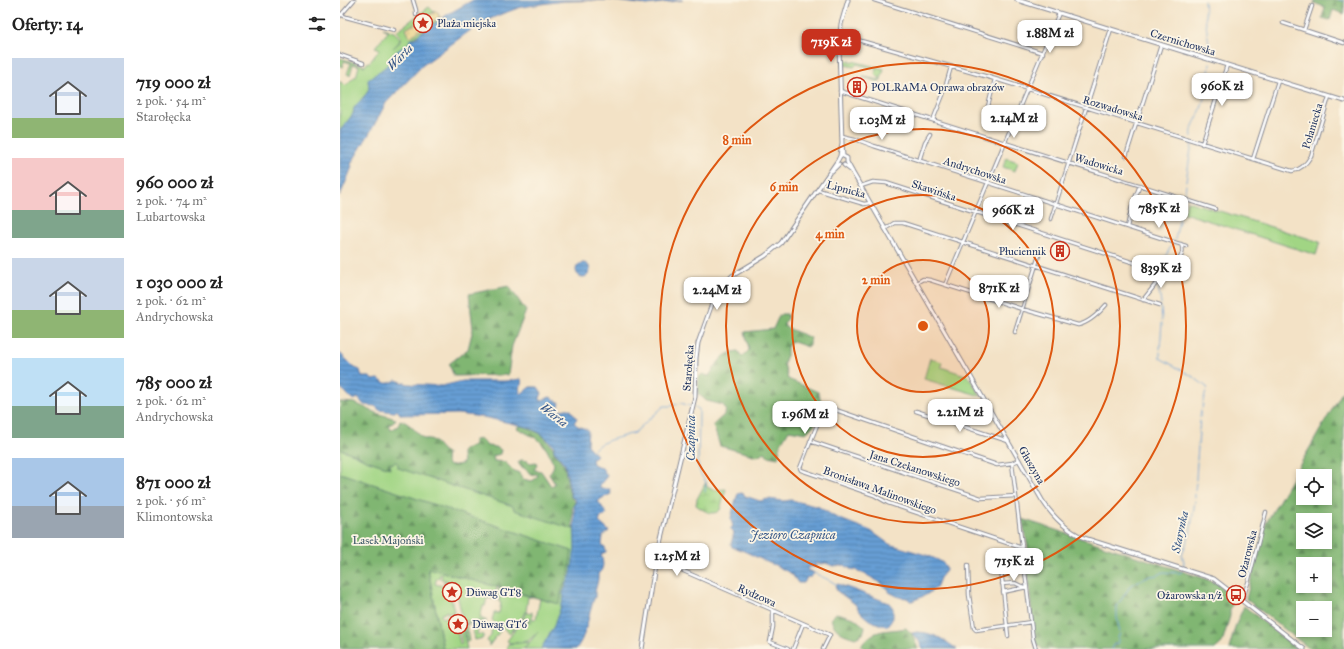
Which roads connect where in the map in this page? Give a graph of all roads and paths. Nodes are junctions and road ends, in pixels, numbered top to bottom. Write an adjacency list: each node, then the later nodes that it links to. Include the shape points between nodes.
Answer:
1 (354, 0): 8 (street)
2 (413, 0): 9 (street)
3 (848, 0): 14 (street)
4 (874, 0): 17 (street)
5 (1017, 0): 7 (street, Czernichowska)
6 (1312, 6): 13 (street)
7 (1060, 13): 11 (street, Czernichowska); 17 (street)
8 (340, 15): 12 (street)
9 (416, 15)
10 (1283, 23): 13 (street)
11 (1111, 29): 16 (street, Czernichowska); 28 (street)
12 (394, 30)
13 (1304, 30): 15 (street)
14 (840, 35): 21 (street, Rozwadowska); 25 (street)
15 (1344, 43)
16 (1162, 45): 20 (street, Czernichowska); 31 (street)
17 (1043, 53): 24 (street)
18 (340, 55): 19 (street)
19 (363, 63)
20 (1227, 65): 23 (street, Czernichowska); 35 (street)
21 (951, 67): 22 (street, Rozwadowska); 30 (street)
22 (994, 79): 24 (street, Rozwadowska); 29 (street)
23 (1278, 81): 26 (street, Czernichowska); 38 (street)
24 (1027, 89): 28 (street, Rozwadowska); 34 (street)
25 (840, 91): 30 (street, Wadowicka); 33 (street)
26 (1329, 96): 27 (street, Czernichowska); 39 (street, Połaniecka)
27 (1344, 101)
28 (1086, 107): 31 (street, Rozwadowska); 43 (street)
29 (985, 118)
30 (933, 120): 34 (street, Wadowicka)
31 (1136, 123): 35 (street, Rozwadowska); 37 (street)
32 (930, 134): 40 (street)
33 (842, 136): 36 (street); 40 (street, Andrychowska)
34 (1005, 143): 43 (street, Wadowicka); 44 (street)
35 (1202, 144): 38 (street, Rozwadowska)
36 (842, 156): 41 (street, Starołęcka); 42 (street, via 847,158)
37 (1126, 156)
38 (1253, 159): 39 (street, Rozwadowska, via 1292,171)
39 (1309, 160)
40 (919, 161): 44 (street, Andrychowska)
41 (839, 162): 42 (street); 47 (street, Starołęcka)
42 (846, 163): 45 (street, Głuszyna)
43 (1069, 163): 46 (street, Wadowicka); 49 (street)
44 (988, 183): 49 (street, Andrychowska); 51 (street)
45 (861, 186): 48 (street, Głuszyna); 51 (street, Skawińska, via 883,182)
46 (1140, 186): 50 (street, Wadowicka); 53 (street)
47 (818, 190): 48 (street, Lipnicka, via 864,204); 76 (street, Starołęcka, via 781,243 732,276 714,300 698,343 695,397)
48 (870, 203): 54 (street, Głuszyna)
49 (1055, 204): 52 (street); 53 (street, Andrychowska)
50 (1215, 209)
51 (976, 212): 55 (street); 60 (street, Skawińska)
52 (1051, 219)
53 (1127, 227): 56 (street, Andrychowska)
54 (885, 229): 55 (street, via 899,223); 61 (street, Głuszyna)
55 (963, 242): 59 (street); 62 (street)
56 (1180, 244): 57 (street, Andrychowska); 60 (street, via 1182,255)
57 (1186, 246)
58 (1040, 252): 59 (street)
59 (1036, 265): 63 (street); 66 (street)
60 (1163, 272): 63 (street)
61 (916, 283): 62 (street, via 925,279); 69 (street, Głuszyna)
62 (945, 285): 66 (street)
63 (1143, 300): 65 (street)
64 (1106, 305): 66 (street, via 1084,324 1075,324)
65 (1160, 305)
66 (1022, 309): 67 (street)
67 (1015, 332)
68 (916, 411): 69 (street)
69 (1008, 441): 71 (street, Głuszyna)
70 (810, 442): 72 (street, Bronisława Malinowskiego, via 823,410 830,408 997,465); 73 (street, Jana Czekanowskiego, via 981,498); 75 (street, Bronisława Malinowskiego, via 800,465 801,470 874,495 888,503)
71 (1019, 460): 72 (street); 83 (street, Głuszyna, via 1047,508 1056,520 1070,531 1094,542 1210,577)
72 (1012, 463): 73 (street)
73 (1016, 496): 75 (street)
74 (1266, 512): 83 (street, Ożarowska)
75 (1022, 547): 80 (street)
76 (656, 561): 84 (street, Rydzowa); 89 (street, Starołęcka)
77 (968, 565): 86 (street, via 973,625 976,630)
78 (1001, 569): 79 (street)
79 (1002, 584): 81 (street, via 1015,583); 82 (street)
80 (1027, 587): 81 (street); 85 (street)
81 (1023, 588): 82 (street)
82 (1003, 592): 86 (street)
83 (1242, 600): 94 (street, Głuszyna)
84 (773, 611): 87 (street, Rydzowa); 90 (street, via 770,642)
85 (1031, 622): 86 (street); 93 (street)
86 (1006, 625): 88 (street)
87 (802, 626): 91 (street); 92 (street, Rydzowa, via 830,635)
88 (1008, 636)
89 (642, 649)
90 (788, 649)
91 (793, 649)
92 (823, 649)
93 (1036, 649)
94 (1304, 649)

